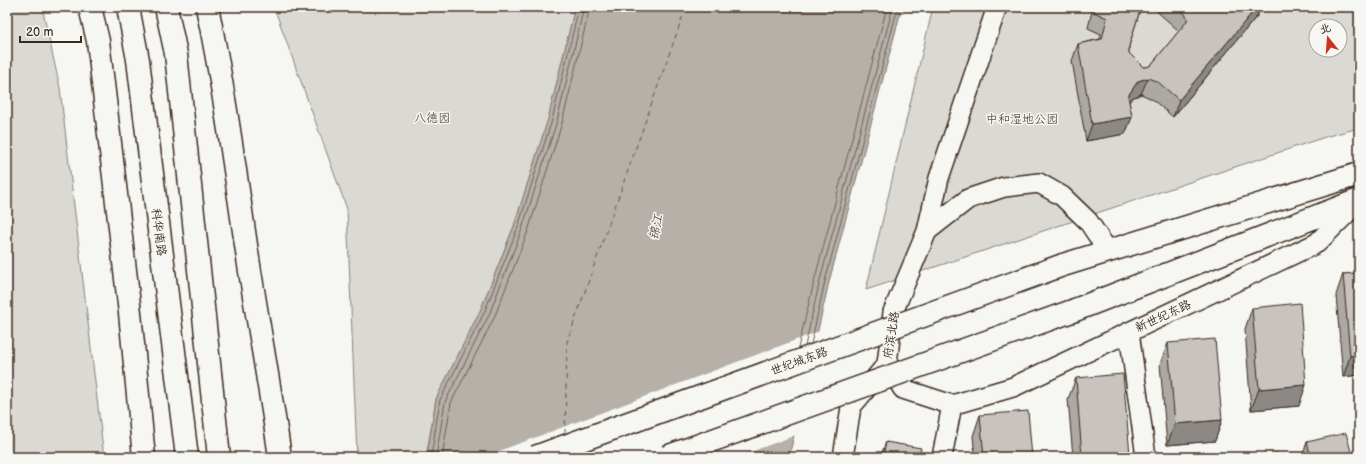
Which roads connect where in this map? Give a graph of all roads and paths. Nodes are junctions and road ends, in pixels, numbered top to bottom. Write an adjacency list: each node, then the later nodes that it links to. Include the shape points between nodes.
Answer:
1 (90, 7): 7 (main road)
2 (103, 7): 7 (main road)
3 (128, 7): 16 (main road, 科华南路, via 138,60)
4 (166, 7): 17 (main road, via 176,54)
5 (207, 7): 18 (main road, via 218,60)
6 (997, 7): 10 (street, 府滨北路, via 939,178)
7 (98, 41): 15 (main road)
8 (1359, 174): 11 (main road)
9 (1359, 200): 12 (street, 新世纪东路, via 1317,243); 20 (main road, 新世纪东路, bridge, via 1075,310)
10 (927, 231): 11 (street, 府滨北路, via 968,199 1004,187 1039,183 1062,196 1088,221); 13 (street, 府滨北路, via 893,312)
11 (1108, 251): 19 (main road, 世纪城东路, bridge, via 1063,265)
12 (1129, 332): 14 (street, 新世纪东路, via 1013,387); 23 (street)
13 (887, 364): 14 (street, via 903,389); 21 (street, 府滨北路, via 851,407)
14 (952, 405): 22 (street)
15 (144, 457)
16 (187, 457)
17 (219, 457)
18 (280, 457)
19 (535, 457)
20 (666, 457)
21 (843, 457)
22 (942, 457)
23 (1146, 457)

